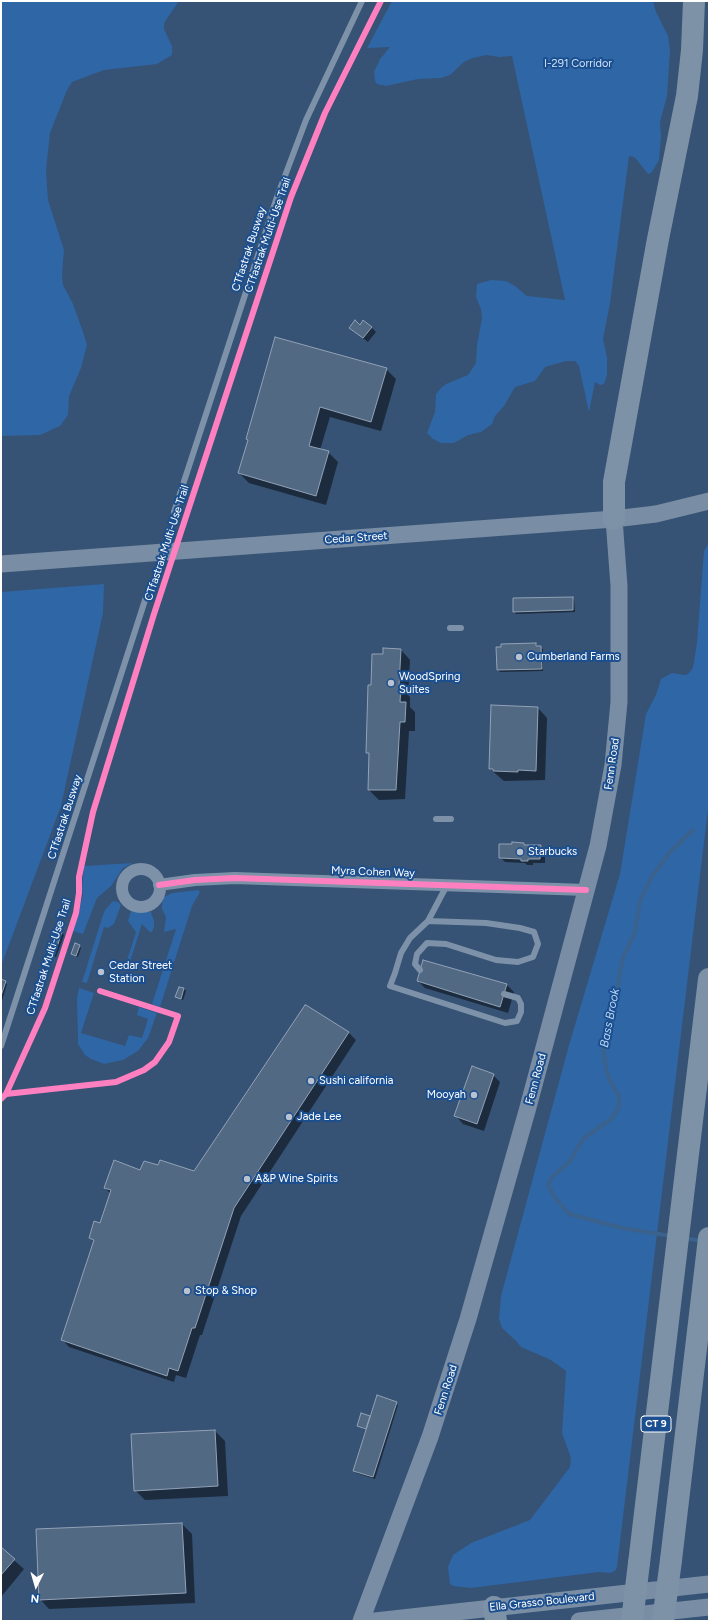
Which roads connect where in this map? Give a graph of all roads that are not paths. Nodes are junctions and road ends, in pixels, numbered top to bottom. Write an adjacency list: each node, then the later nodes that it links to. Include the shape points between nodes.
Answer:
1 (362, 1): 4 (lane, CTfastrak Busway, via 306,120 276,197)
2 (694, 1): 5 (highway, via 687,96 614,482)
3 (709, 501): 5 (main road, Cedar Street, via 656,514)
4 (174, 512)
5 (614, 519): 6 (main road, Cedar Street); 14 (main road, Fenn Road, via 620,625 618,719 598,846)
6 (1, 564)
7 (147, 594): 19 (lane, CTfastrak Busway)
8 (450, 628): 9 (lane)
9 (461, 628)
10 (436, 818): 11 (lane)
11 (451, 819)
12 (159, 885): 13 (street, Myra Cohen Way, via 235,878)
13 (447, 885): 14 (street, Myra Cohen Way); 15 (lane)
14 (586, 890): 24 (main road, Fenn Road, via 506,1190 456,1357 422,1461)
15 (428, 921): 16 (lane, via 486,923 520,928 534,932 538,944 533,957 518,962 496,960 446,944 427,943 417,954 415,964); 18 (lane, via 410,938 401,953 390,986 505,1022 517,1021 522,1012 521,1004 518,998)
16 (420, 970)
17 (709, 979): 27 (highway, CT 9, bridge)
18 (504, 994)
19 (1, 1046)
20 (709, 1238): 28 (highway, CT 9, bridge)
21 (709, 1584): 23 (main road, Ella Grasso Boulevard)
22 (709, 1607): 26 (main road, Ella Grasso Boulevard)
23 (495, 1614): 25 (main road, Ella Grasso Boulevard)
24 (361, 1621)
25 (375, 1621)
26 (580, 1621)
27 (632, 1621)
28 (663, 1621)

